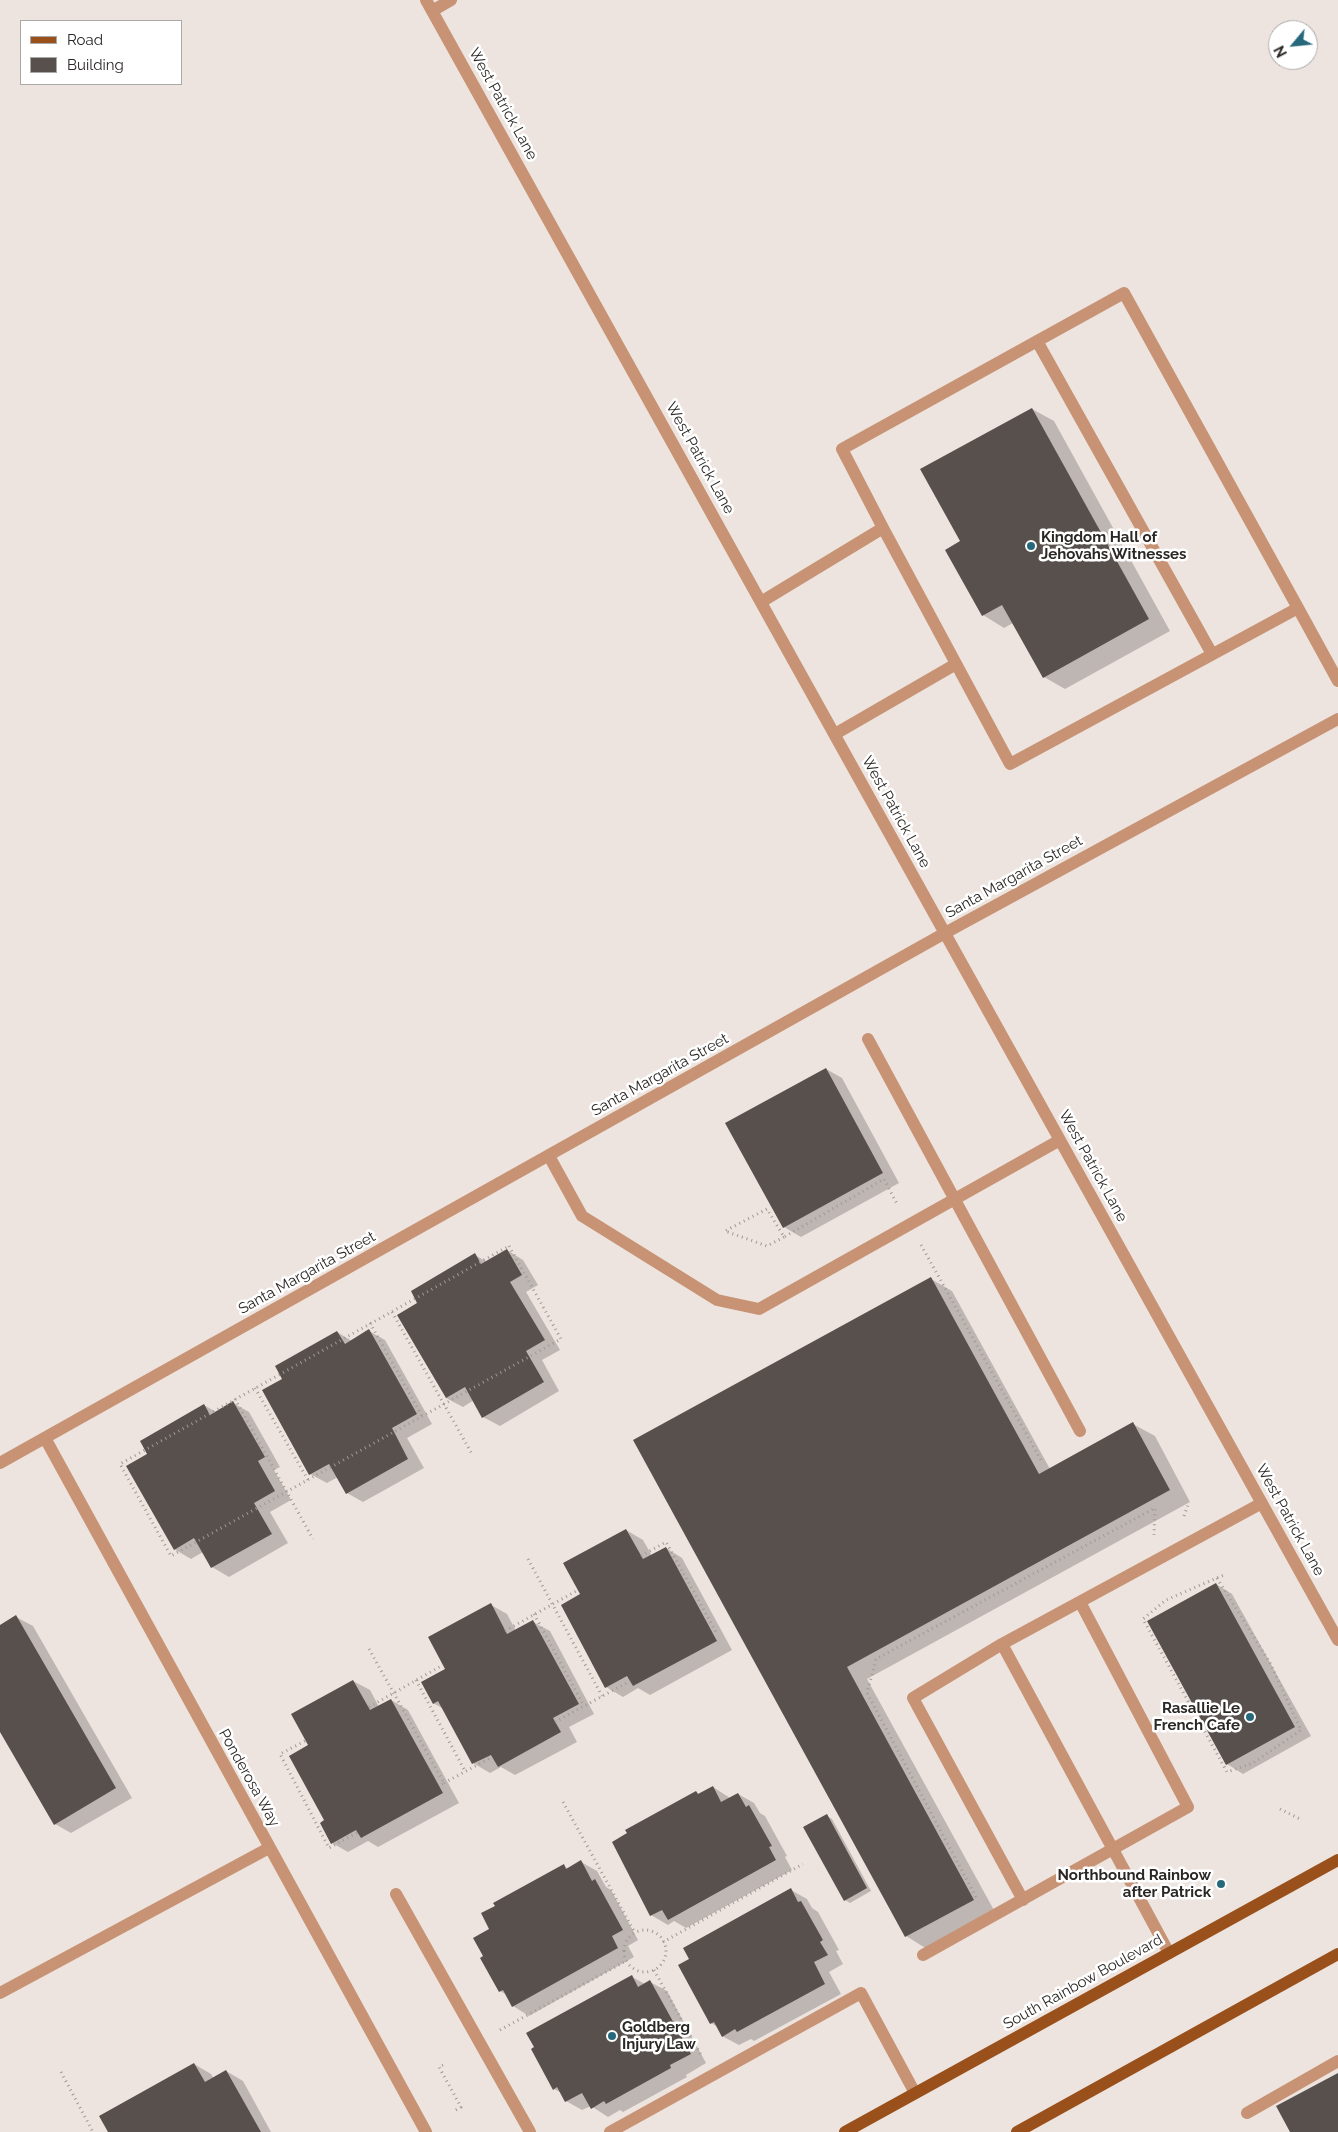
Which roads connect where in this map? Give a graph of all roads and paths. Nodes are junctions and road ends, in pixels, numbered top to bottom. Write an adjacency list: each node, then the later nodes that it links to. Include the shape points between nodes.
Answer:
1 (451, 0): 2 (street)
2 (429, 5): 5 (street, West Patrick Lane)
3 (1037, 342): 4 (street, via 842,449); 6 (street, via 1124,293); 7 (street)
4 (883, 528): 5 (street); 8 (street)
5 (761, 602): 11 (street, West Patrick Lane)
6 (1298, 608): 7 (street); 9 (street)
7 (1212, 654): 8 (street, via 1010,764)
8 (956, 664): 11 (street)
9 (1338, 681)
10 (1338, 719): 12 (street, Santa Margarita Street)
11 (835, 734): 12 (street, West Patrick Lane)
12 (945, 933): 14 (street, West Patrick Lane); 15 (street, Santa Margarita Street)
13 (868, 1039): 16 (street)
14 (1060, 1140): 16 (street); 33 (street, West Patrick Lane)
15 (549, 1156): 16 (street, via 582,1216 717,1300 759,1309); 27 (street, Santa Margarita Street)
16 (955, 1200): 26 (street)
17 (904, 1201): 18 (path, via 898,1205 884,1179)
18 (784, 1237): 18 (path, via 767,1209 725,1231 767,1246)
19 (919, 1242): 29 (path)
20 (392, 1312): 21 (path); 24 (path); 24 (path, via 509,1246 561,1339)
21 (370, 1323): 22 (path); 25 (path)
22 (255, 1388): 23 (path); 31 (path)
23 (234, 1399): 32 (path); 32 (path, via 120,1464 171,1556)
24 (444, 1404): 25 (path); 28 (path)
25 (422, 1416): 31 (path)
26 (1080, 1431)
27 (45, 1438): 30 (street, Santa Margarita Street); 68 (street, Ponderosa Way)
28 (472, 1454)
29 (1042, 1462)
30 (0, 1463)
31 (308, 1480): 32 (path)
32 (286, 1492): 37 (path)
33 (1262, 1503): 43 (street); 48 (street, West Patrick Lane)
34 (1188, 1505): 35 (path)
35 (1182, 1523)
36 (1161, 1535): 74 (path, via 1153,1539 1155,1508 876,1659 867,1693)
37 (313, 1539)
38 (641, 1556): 47 (path, via 666,1542 716,1632)
39 (528, 1559): 44 (path)
40 (1226, 1574): 41 (path)
41 (1217, 1578): 41 (path, via 1270,1663 1301,1730 1253,1763 1227,1772 1143,1619 1166,1600)
42 (578, 1590): 44 (path)
43 (1080, 1602): 49 (street); 69 (street, via 1188,1807)
44 (552, 1604): 45 (path); 55 (path)
45 (534, 1614): 46 (path); 56 (path)
46 (505, 1631)
47 (713, 1634)
48 (1338, 1640)
49 (1002, 1644): 69 (street); 73 (street, via 913,1698)
50 (369, 1648): 54 (path)
51 (443, 1665): 52 (path)
52 (416, 1680): 54 (path); 61 (path)
53 (630, 1682): 55 (path)
54 (394, 1693): 57 (path); 62 (path)
55 (602, 1696): 56 (path)
56 (584, 1706): 58 (path)
57 (369, 1707)
58 (555, 1722)
59 (305, 1741): 67 (path, via 280,1754 329,1848)
60 (492, 1757): 61 (path)
61 (465, 1771): 62 (path)
62 (444, 1783): 63 (path)
63 (439, 1786)
64 (563, 1802): 75 (path)
65 (1280, 1809): 66 (path)
66 (1302, 1820)
67 (358, 1832)
68 (269, 1848): 82 (street); 92 (street, Ponderosa Way)
69 (1114, 1850): 73 (street); 77 (street)
70 (1338, 1860): 77 (main road, South Rainbow Boulevard)
71 (802, 1864): 76 (path)
72 (396, 1894): 93 (street)
73 (1022, 1900): 79 (street)
74 (980, 1903)
75 (635, 1933): 76 (path, via 645,1930 656,1934); 80 (path, via 627,1940 624,1950)
76 (663, 1942): 81 (path, via 666,1952)
77 (1169, 1953): 88 (main road, South Rainbow Boulevard)
78 (1338, 1954): 96 (main road)
79 (923, 1955)
80 (626, 1961): 81 (path, via 633,1969); 83 (path)
81 (654, 1970): 87 (path)
82 (0, 1993)
83 (500, 2030)
84 (1338, 2061): 90 (street)
85 (443, 2065): 89 (path, via 440,2067 461,2107)
86 (60, 2072): 91 (path)
87 (713, 2075): 88 (street, via 862,1993); 94 (street)
88 (915, 2093): 95 (main road, South Rainbow Boulevard)
89 (454, 2111)
90 (1247, 2113)
91 (93, 2132)
92 (426, 2132)
93 (530, 2132)
94 (610, 2132)
95 (844, 2132)
96 (1017, 2132)

